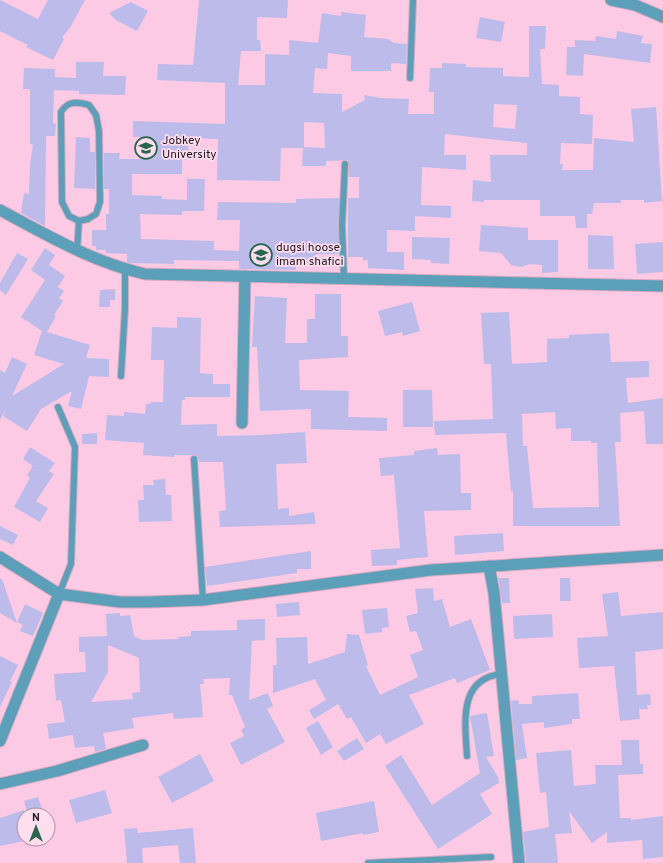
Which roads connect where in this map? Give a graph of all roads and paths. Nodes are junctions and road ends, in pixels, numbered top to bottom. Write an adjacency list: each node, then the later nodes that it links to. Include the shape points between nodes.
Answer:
1 (413, 0): 4 (lane)
2 (611, 0): 3 (street, via 635,5)
3 (663, 17)
4 (410, 78)
5 (345, 164): 11 (lane, via 342,225)
6 (0, 210): 8 (street)
7 (79, 221): 7 (lane, via 70,216 62,202 61,112 67,104 73,102 89,105 96,115 99,131 100,202 96,214); 8 (lane)
8 (77, 251): 9 (street)
9 (125, 269): 10 (street, via 145,274); 13 (lane)
10 (245, 276): 11 (street); 15 (street)
11 (344, 279): 12 (street)
12 (663, 286)
13 (121, 376)
14 (58, 407): 20 (lane, via 75,447 71,564)
15 (242, 423)
16 (194, 459): 21 (lane)
17 (663, 555): 19 (street)
18 (0, 557): 20 (street)
19 (489, 566): 21 (street, via 432,570); 22 (street)
20 (60, 594): 21 (street, via 120,602); 23 (street)
21 (203, 600)
22 (502, 674): 25 (lane, via 488,675 471,692 465,712); 29 (street)
23 (0, 741)
24 (144, 745): 26 (street, via 57,771)
25 (467, 756)
26 (0, 784)
27 (492, 857): 28 (lane)
28 (368, 863)
29 (519, 863)

